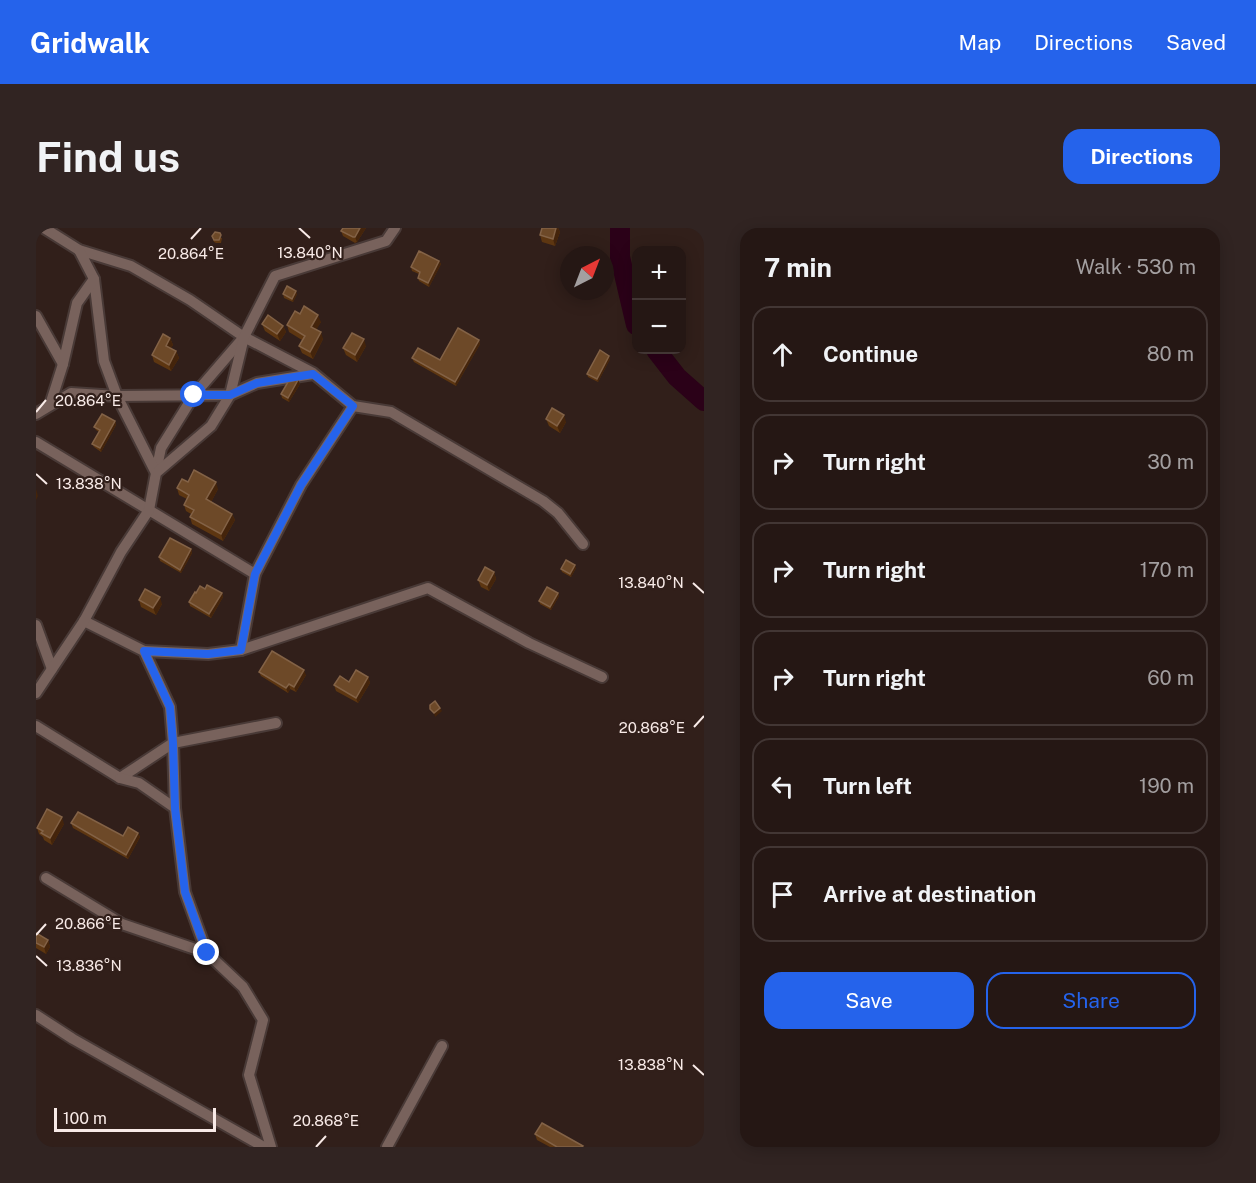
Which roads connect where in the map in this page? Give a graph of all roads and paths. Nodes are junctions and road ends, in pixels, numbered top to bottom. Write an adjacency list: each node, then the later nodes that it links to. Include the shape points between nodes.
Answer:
1 (44, 228): 3 (street)
2 (395, 228): 6 (street, via 386,241 275,276)
3 (79, 250): 4 (street); 6 (street, via 131,266)
4 (94, 279): 7 (street, via 76,303); 11 (street, via 104,361)
5 (36, 316): 7 (street)
6 (244, 337): 8 (street); 9 (street); 10 (street)
7 (63, 364): 12 (street)
8 (313, 374): 10 (street, via 257,383); 13 (street)
9 (194, 395): 10 (street); 11 (street); 16 (street, via 161,448)
10 (230, 395): 16 (street, via 211,426)
11 (117, 396): 12 (street, via 71,393); 16 (street)
12 (50, 405): 14 (street)
13 (353, 406): 18 (street, via 391,412 543,501); 19 (street, via 301,485)
14 (36, 414)
15 (36, 442): 17 (street)
16 (156, 473): 17 (street)
17 (149, 510): 19 (street); 20 (street)
18 (583, 544)
19 (255, 574): 22 (street)
20 (84, 621): 23 (street); 24 (street)
21 (36, 625): 24 (street)
22 (241, 650): 23 (street, via 208,654); 25 (street, via 428,588)
23 (144, 651): 29 (street, via 170,707)
24 (52, 669): 26 (street)
25 (602, 677)
26 (36, 693)
27 (276, 723): 29 (street)
28 (36, 726): 30 (street)
29 (173, 743): 30 (street); 31 (street)
30 (120, 778): 31 (street, via 139,783)
31 (175, 808): 33 (street, via 185,892)
32 (46, 878): 33 (street, via 122,924)
33 (207, 953): 37 (street, via 243,987 263,1020 249,1076)
34 (36, 1015): 36 (street)
35 (442, 1046): 38 (street)
36 (264, 1147)
37 (271, 1147)
38 (387, 1147)

